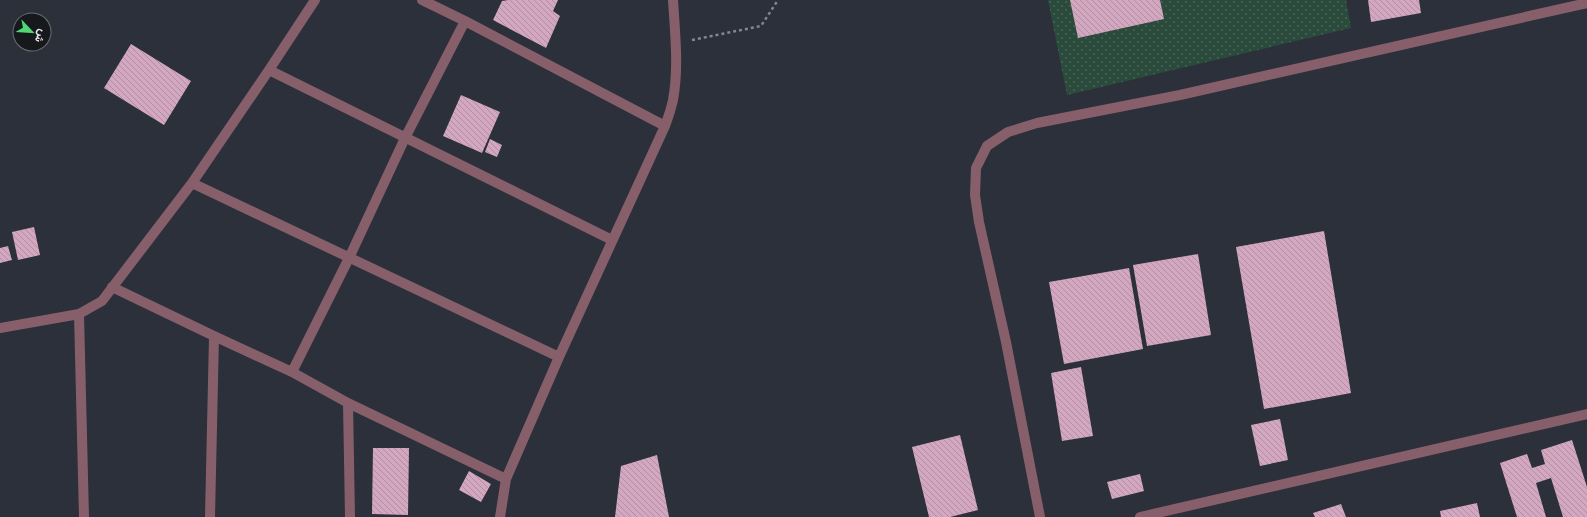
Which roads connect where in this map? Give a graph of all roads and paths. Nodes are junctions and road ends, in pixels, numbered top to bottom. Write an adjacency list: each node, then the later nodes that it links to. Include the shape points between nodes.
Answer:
1 (315, 0): 8 (street)
2 (425, 0): 6 (street)
3 (673, 0): 7 (street)
4 (778, 0): 7 (path, via 761,26)
5 (1587, 3): 27 (street, via 1180,95 1037,123 1008,132 987,146 976,168 975,195)
6 (465, 21): 9 (street); 10 (street)
7 (676, 43): 9 (street, via 673,100)
8 (269, 70): 10 (street); 11 (street)
9 (665, 126): 12 (street)
10 (405, 138): 12 (street); 13 (street)
11 (192, 183): 13 (street); 14 (street)
12 (612, 240): 18 (street)
13 (349, 258): 18 (street); 19 (street)
14 (112, 287): 15 (street, via 102,301); 17 (street)
15 (80, 314): 16 (street); 23 (street)
16 (0, 328)
17 (214, 336): 19 (street); 24 (street)
18 (558, 357): 22 (street)
19 (292, 372): 20 (street)
20 (348, 403): 22 (street); 25 (street)
21 (1587, 414): 28 (street)
22 (506, 480): 26 (street)
23 (84, 517)
24 (210, 517)
25 (350, 517)
26 (500, 517)
27 (1040, 517)
28 (1140, 517)

